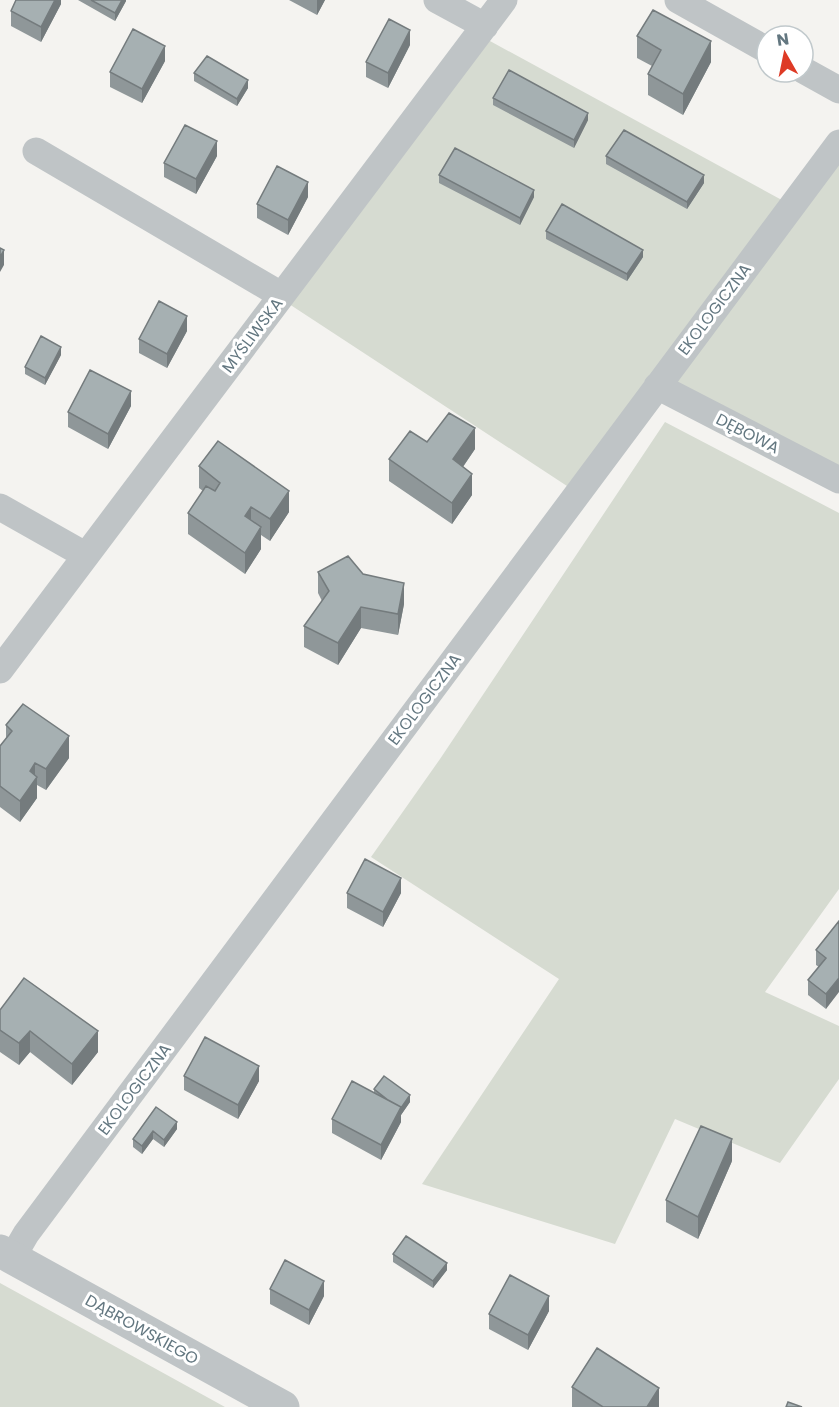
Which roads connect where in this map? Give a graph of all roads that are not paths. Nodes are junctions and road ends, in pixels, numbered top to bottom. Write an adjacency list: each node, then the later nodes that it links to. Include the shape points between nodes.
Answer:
1 (437, 0): 4 (street)
2 (504, 0): 4 (street, MYŚLIWSKA)
3 (678, 0): 5 (street)
4 (485, 26): 10 (street, MYŚLIWSKA)
5 (755, 43)
6 (815, 77): 7 (street)
7 (839, 90)
8 (839, 143): 11 (street, EKOLOGICZNA)
9 (36, 151): 10 (street)
10 (281, 295): 14 (street, MYŚLIWSKA)
11 (657, 386): 12 (street, DĘBOWA); 16 (street, EKOLOGICZNA, via 26,1234)
12 (839, 480)
13 (0, 507): 14 (street)
14 (85, 555): 15 (street, MYŚLIWSKA)
15 (0, 670)
16 (6, 1255): 17 (street, DĄBROWSKIEGO)
17 (283, 1407)

